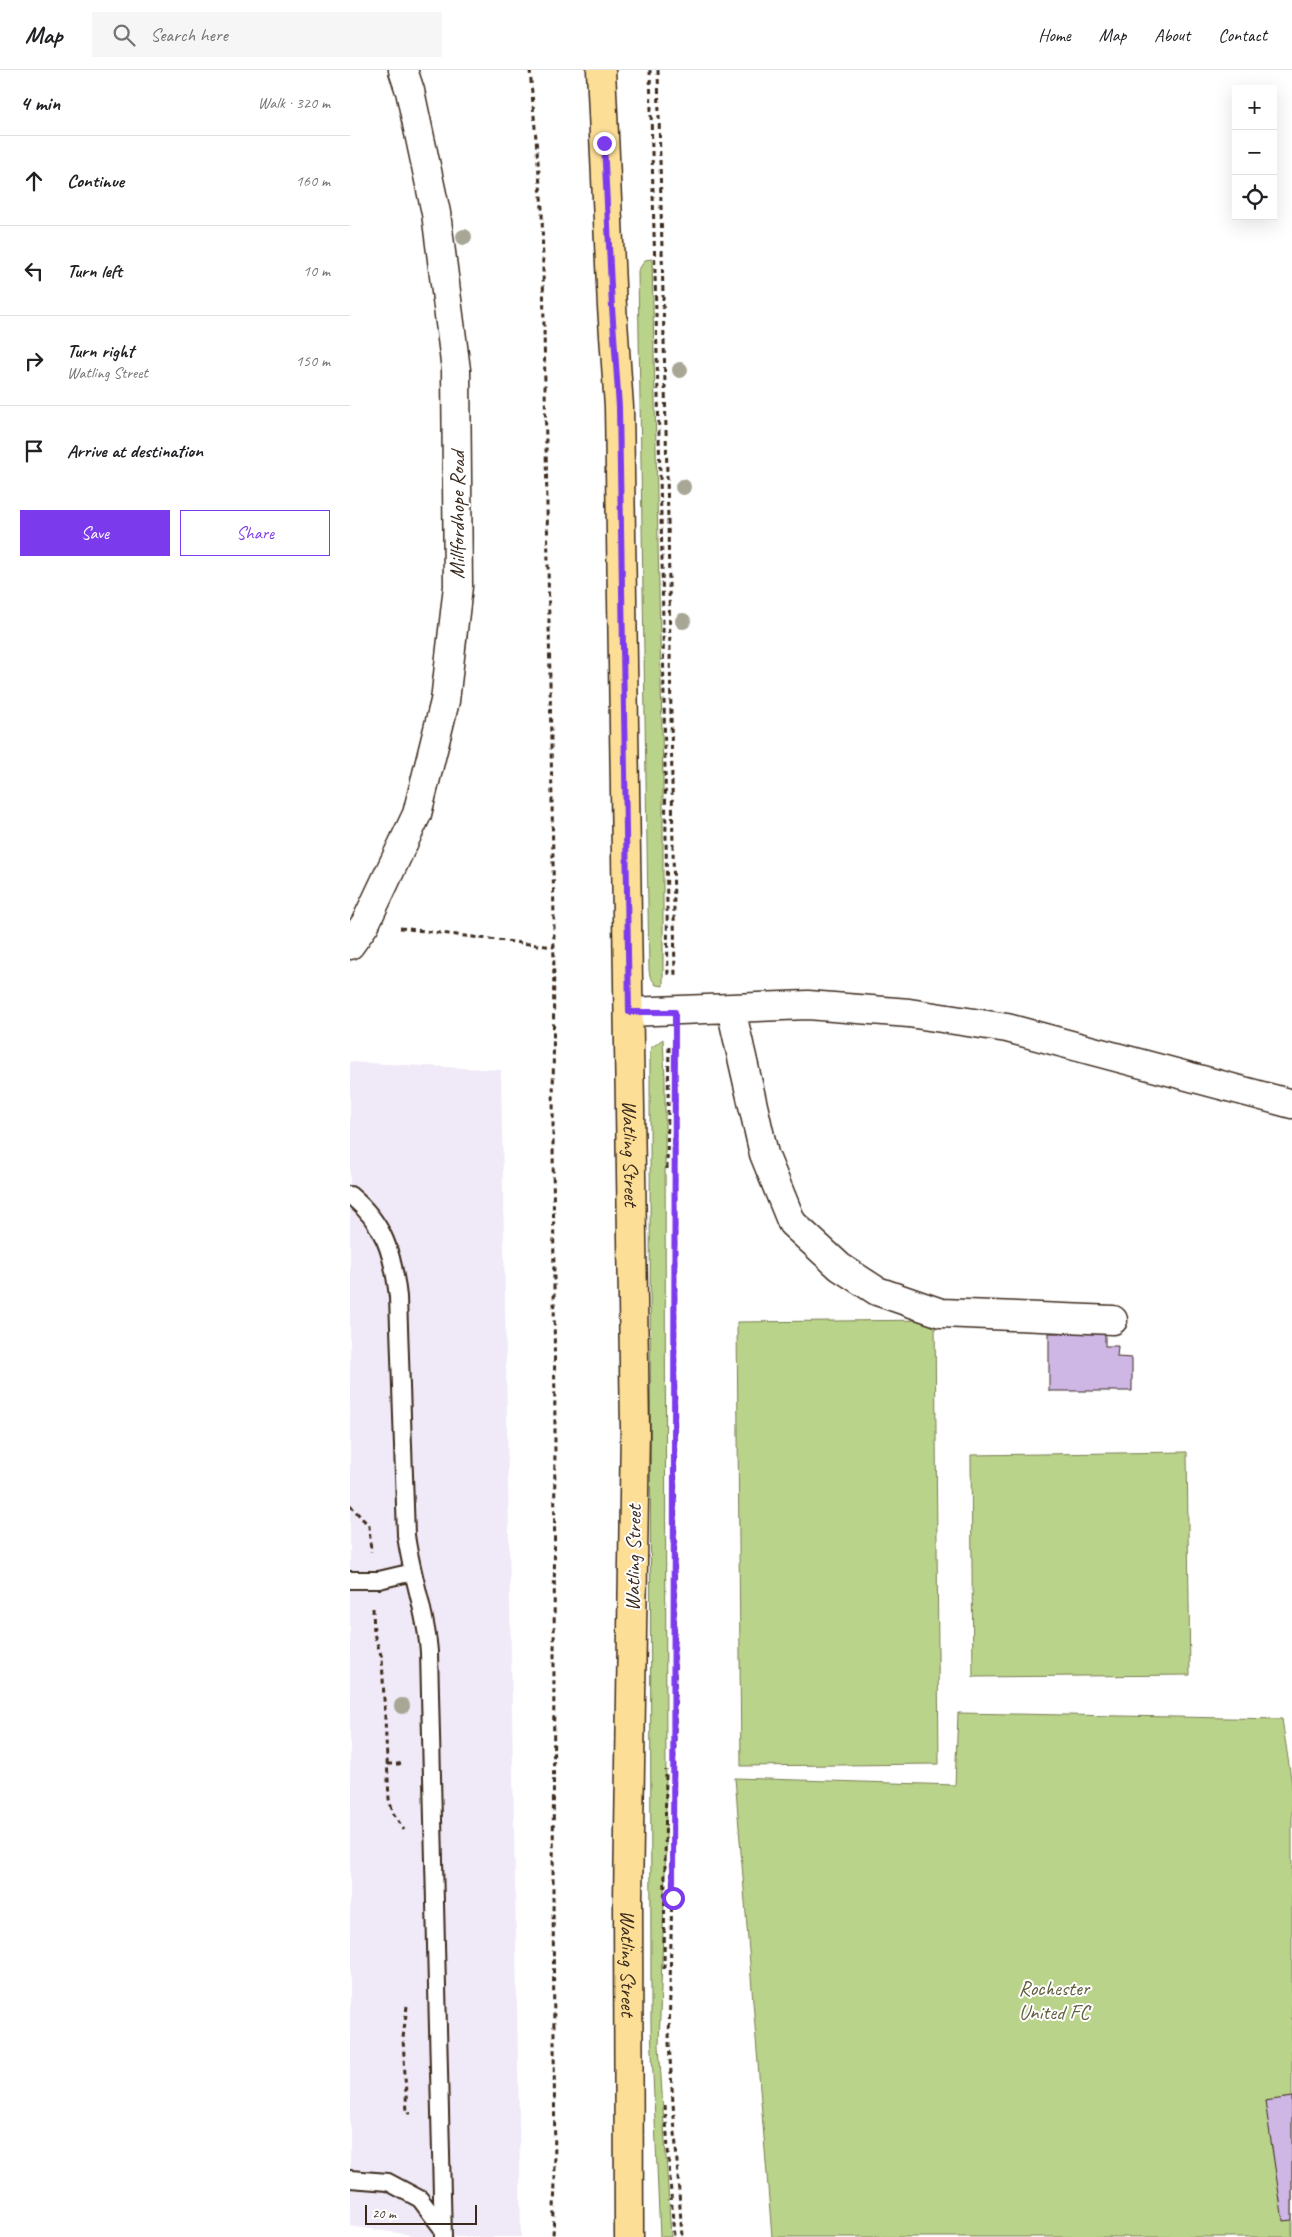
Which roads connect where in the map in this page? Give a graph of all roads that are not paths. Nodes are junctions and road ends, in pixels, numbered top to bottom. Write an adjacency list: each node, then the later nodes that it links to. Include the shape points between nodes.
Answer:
1 (404, 70): 3 (street, Millfordhope Road, via 436,213 456,370 458,586 446,700 418,814)
2 (601, 70): 5 (main road, Watling Street, via 619,407)
3 (358, 934)
4 (731, 1009): 5 (street); 6 (street, via 824,1006 980,1023 1042,1036); 8 (street, via 764,1154 792,1223 840,1267 877,1291 941,1313)
5 (629, 1012): 13 (main road, Watling Street, via 635,1428 628,1899)
6 (1292, 1104)
7 (350, 1195): 9 (lane, via 377,1224 388,1244 395,1269 406,1535)
8 (1113, 1320)
9 (413, 1572): 10 (lane, via 379,1580); 12 (lane, via 426,1621 429,1652)
10 (350, 1580)
11 (350, 2179): 12 (lane, via 388,2182 420,2199)
12 (442, 2232)
13 (629, 2237)

